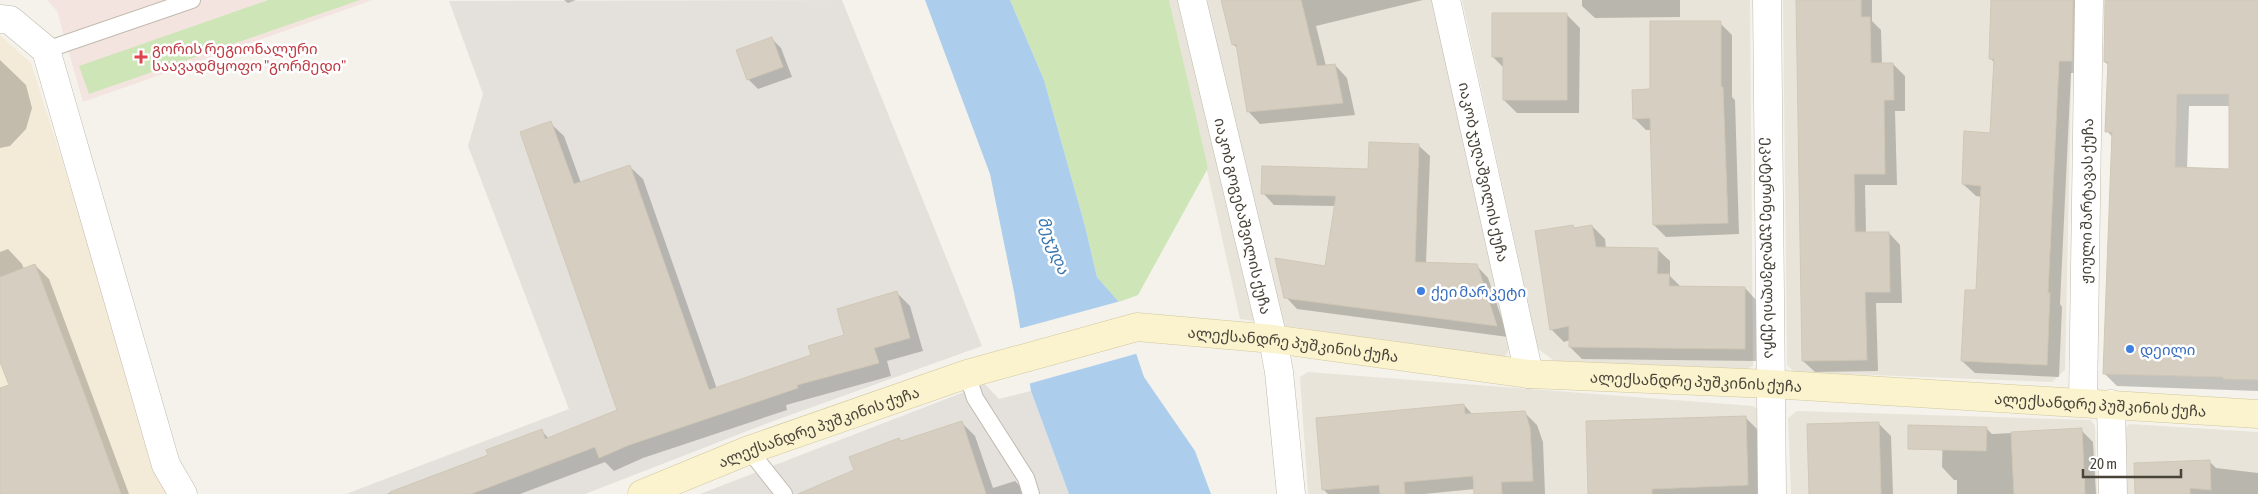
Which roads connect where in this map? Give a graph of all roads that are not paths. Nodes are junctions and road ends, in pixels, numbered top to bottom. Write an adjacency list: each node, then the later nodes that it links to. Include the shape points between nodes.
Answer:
1 (192, 0): 7 (lane)
2 (1192, 0): 8 (street, იაკობ გოგებაშვილის ქუჩა)
3 (1446, 0): 10 (street, იაკობ ჯუღაშვილის ქუჩა)
4 (1768, 0): 11 (street, ეკატერინე ჯუღაშვილის ქუჩა)
5 (2089, 0): 12 (street, ჟიული შარტავას ქუჩა)
6 (0, 19): 7 (street, via 10,20)
7 (46, 50): 16 (street, via 166,465)
8 (1273, 339): 9 (main road, ალექსანდრე პუშკინის ქუჩა, via 1137,326); 10 (main road, ალექსანდრე პუშკინის ქუჩა); 20 (street, იაკობ გოგებაშვილის ქუჩა)
9 (967, 374): 15 (main road, ალექსანდრე პუშკინის ქუჩა); 19 (lane, via 974,398 1026,478)
10 (1529, 374): 11 (main road, ალექსანდრე პუშკინის ქუჩა)
11 (1770, 384): 12 (main road, ალექსანდრე პუშკინის ქუჩა); 21 (street, ეკატერინე ჯუღაშვილის ქუჩა)
12 (2083, 402): 13 (main road, ალექსანდრე პუშკინის ქუჩა)
13 (2111, 404): 14 (main road, ალექსანდრე პუშკინის ქუჩა); 22 (street)
14 (2258, 414)
15 (749, 450): 17 (main road, ალექსანდრე პუშკინის ქუჩა); 18 (lane)
16 (183, 494)
17 (642, 494)
18 (784, 494)
19 (1031, 494)
20 (1291, 494)
21 (1772, 494)
22 (2113, 494)

